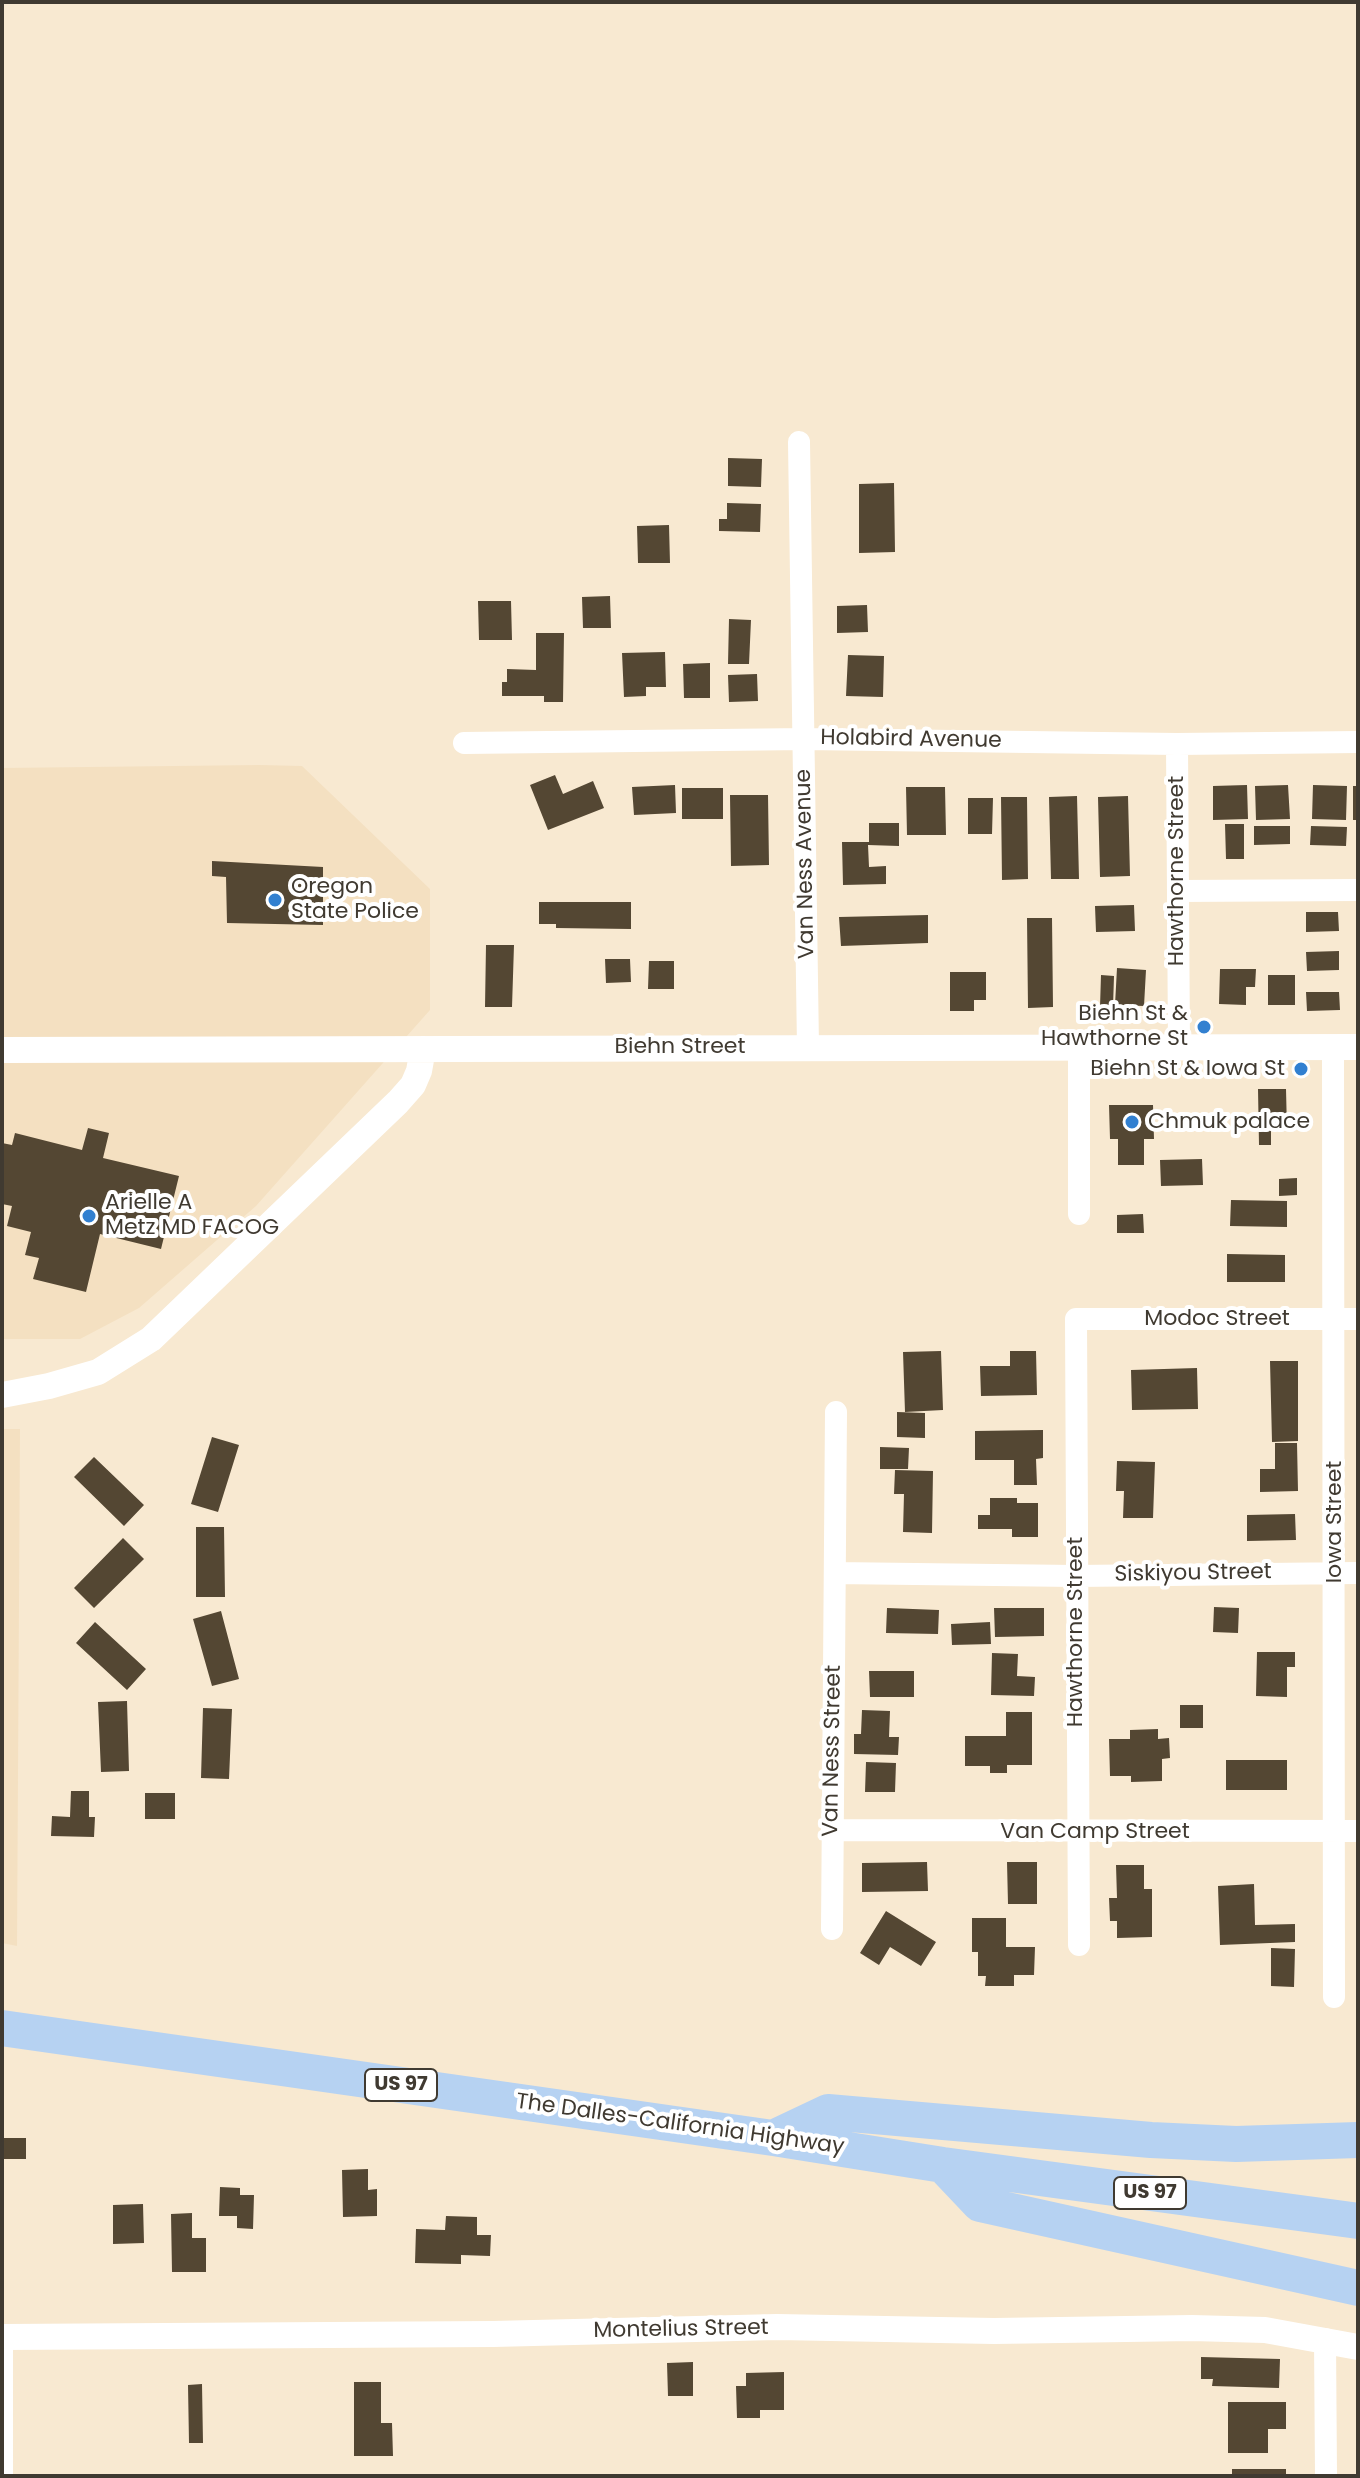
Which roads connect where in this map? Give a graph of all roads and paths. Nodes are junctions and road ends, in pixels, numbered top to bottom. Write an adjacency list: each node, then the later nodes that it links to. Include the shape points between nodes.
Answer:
1 (799, 442): 2 (street, Van Ness Avenue)
2 (805, 739): 4 (street, Holabird Avenue); 5 (street, Holabird Avenue); 8 (street, Van Ness Avenue)
3 (1358, 742): 5 (street, Holabird Avenue)
4 (464, 743)
5 (1177, 744): 7 (street, Hawthorne Street)
6 (1358, 890): 7 (street)
7 (1178, 891): 10 (street, Hawthorne Street)
8 (808, 1047): 9 (street, Biehn Street); 12 (street, Biehn Street)
9 (1079, 1047): 10 (street, Biehn Street); 14 (street)
10 (1179, 1047): 11 (street, Biehn Street)
11 (1345, 1047): 17 (street, Iowa Street)
12 (423, 1049): 13 (street, Biehn Street); 18 (street, via 413,1085 398,1102 151,1339 98,1372)
13 (2, 1050)
14 (1079, 1214)
15 (1076, 1319): 17 (street, Modoc Street); 22 (street, Hawthorne Street)
16 (1358, 1319): 17 (street, Modoc Street)
17 (1333, 1320): 21 (street, Iowa Street)
18 (2, 1395)
19 (836, 1412): 20 (street)
20 (835, 1573): 22 (street, Siskiyou Street); 23 (street, Van Ness Street)
21 (1347, 1573): 22 (street, Siskiyou Street); 24 (street, Iowa Street)
22 (1075, 1576): 26 (street, Hawthorne Street)
23 (832, 1830): 26 (street, Van Camp Street); 27 (street, Van Ness Street)
24 (1333, 1831): 25 (street, Van Camp Street); 26 (street, Van Camp Street); 29 (street, Iowa Street)
25 (1358, 1831)
26 (1077, 1832): 28 (street, Hawthorne Street)
27 (832, 1929)
28 (1079, 1945)
29 (1334, 1997)
30 (2, 2028): 31 (highway, The Dalles-California Highway / US 97)
31 (773, 2138): 32 (highway, via 828,2112 1165,2141); 33 (highway, The Dalles-California Highway / US 97)
32 (1358, 2140)
33 (943, 2165): 34 (highway, The Dalles-California Highway / US 97); 35 (highway, via 980,2204)
34 (1358, 2221)
35 (1358, 2288)
36 (2, 2336): 37 (street, Montelius Street, via 777,2327 1192,2328 1265,2330); 39 (street)
37 (1325, 2339): 38 (street, Montelius Street); 40 (street)
38 (1358, 2347)
39 (2, 2476)
40 (1326, 2476)

